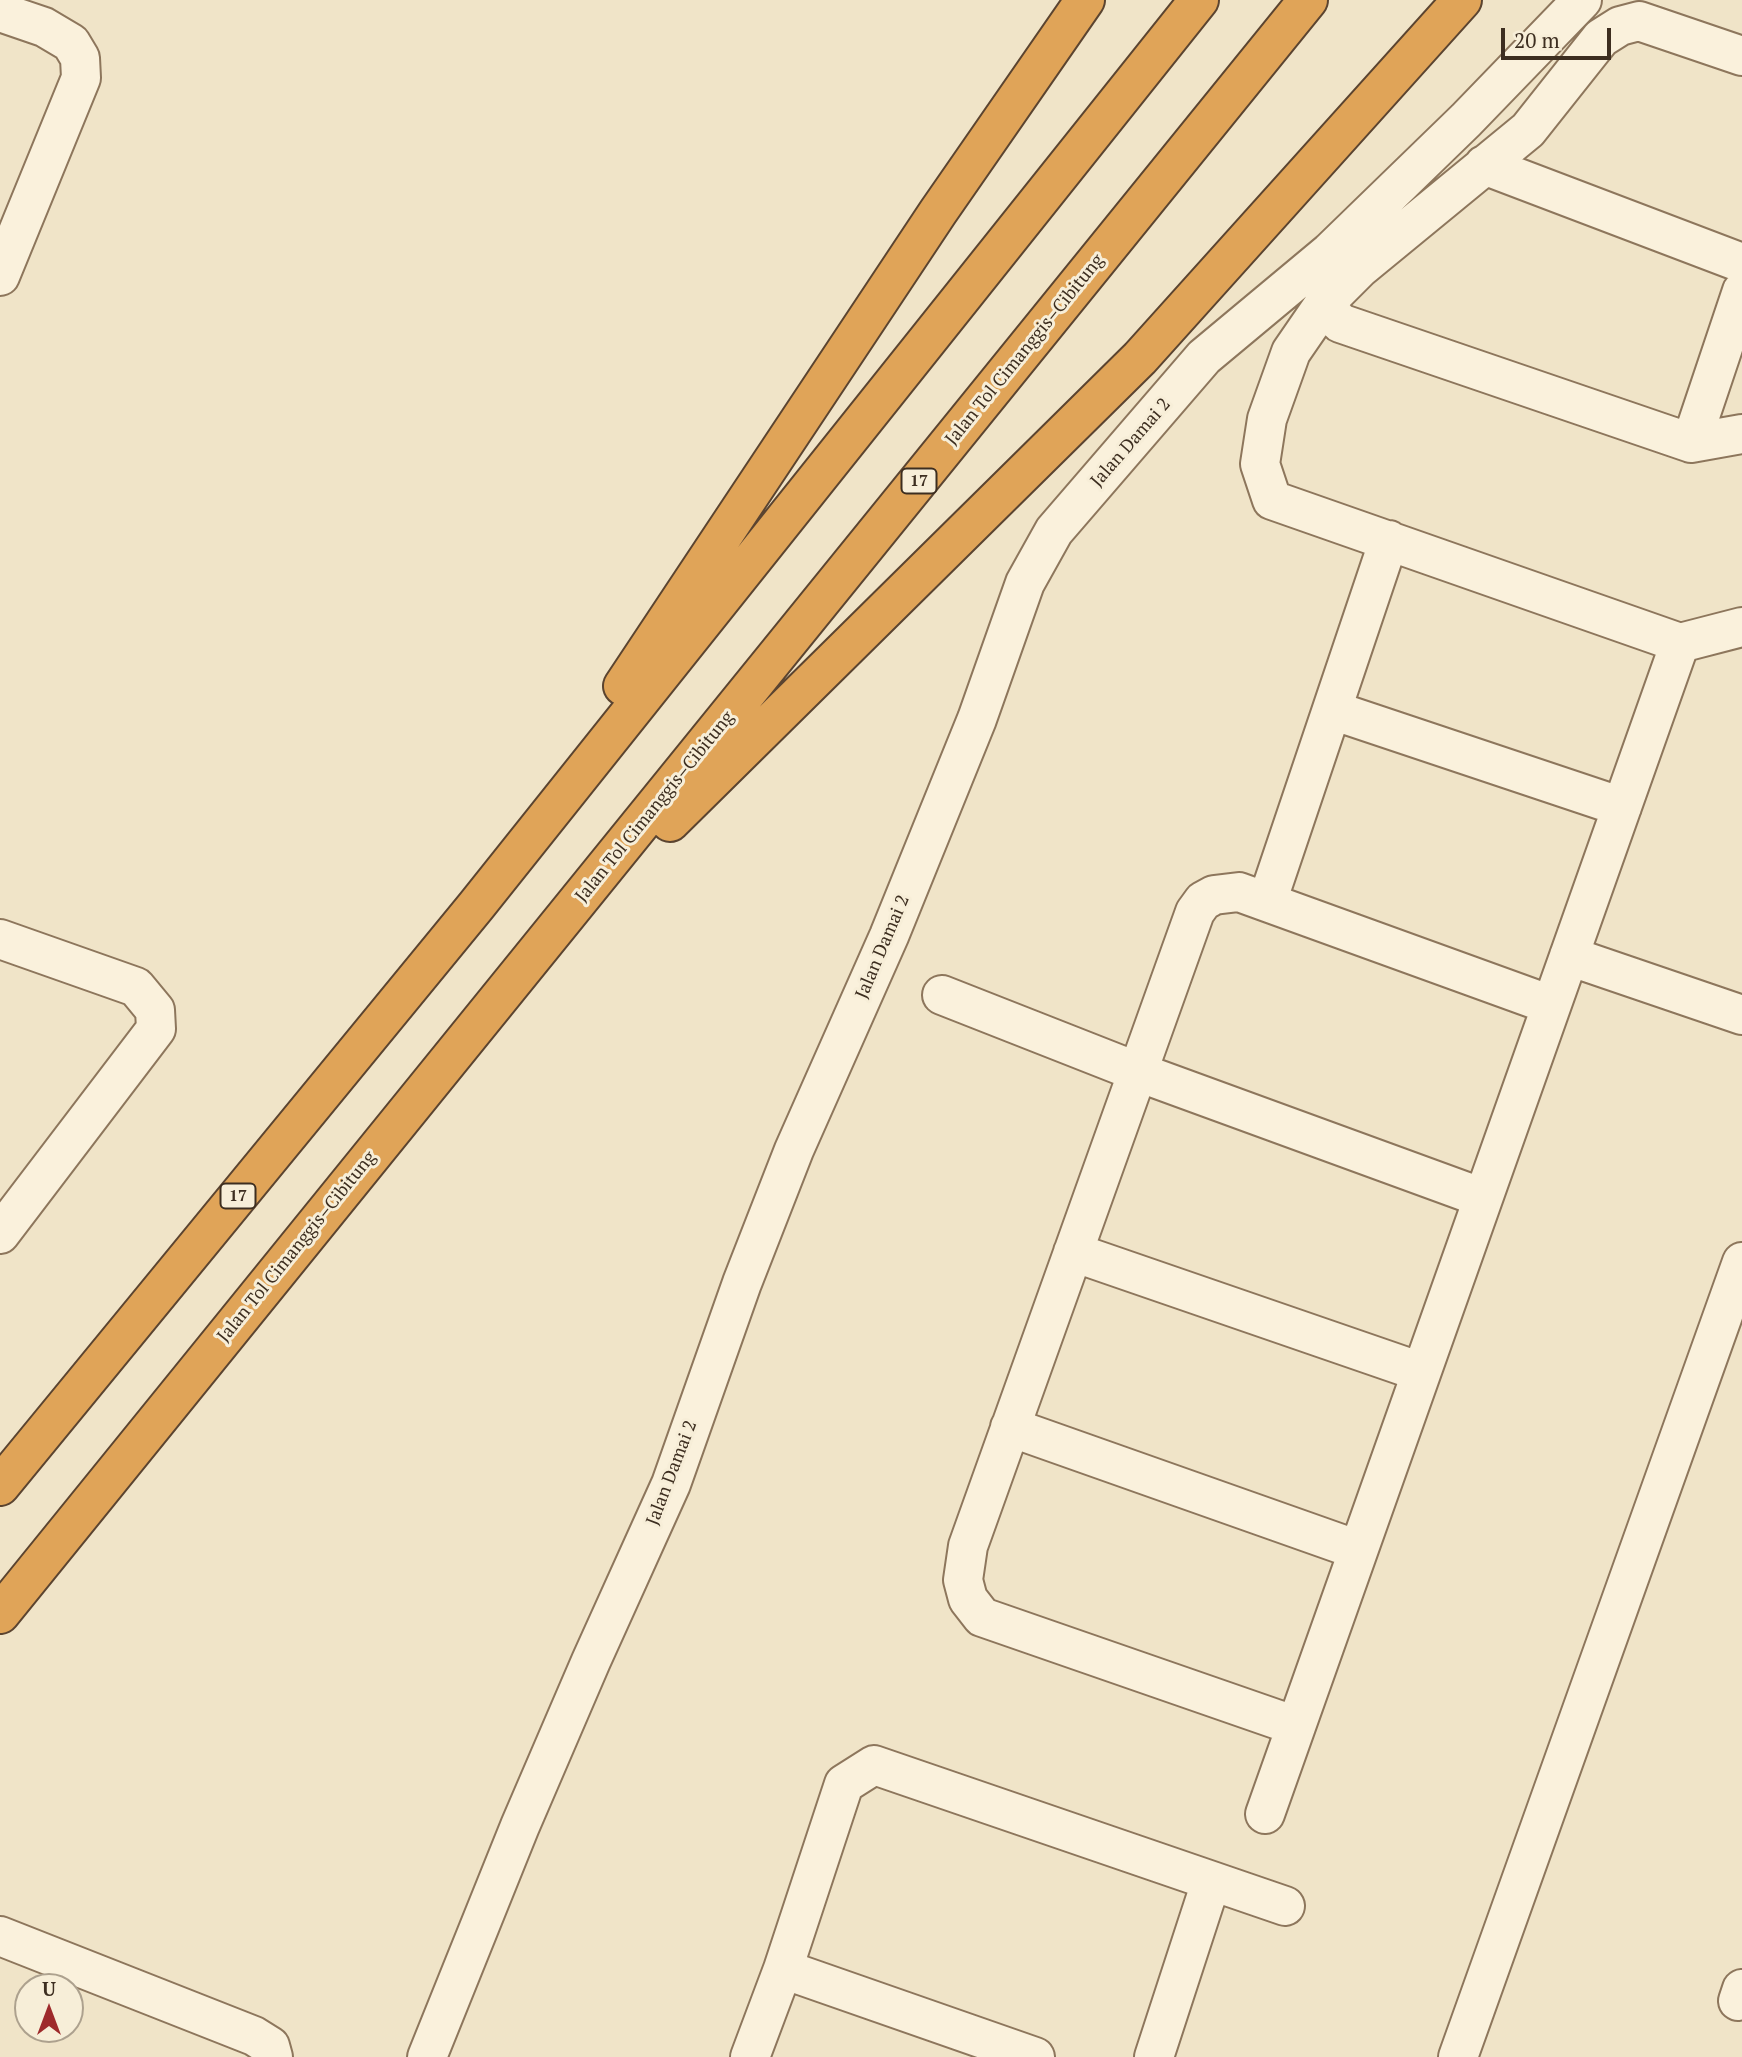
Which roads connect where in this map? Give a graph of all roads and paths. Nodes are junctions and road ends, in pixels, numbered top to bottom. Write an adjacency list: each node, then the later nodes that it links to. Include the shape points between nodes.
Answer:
1 (1085, 0): 22 (highway)
2 (1199, 0): 22 (highway, 17)
3 (1308, 0): 25 (highway, Jalan Tol Cimanggis–Cibitung / 17)
4 (1462, 0): 25 (highway, via 1140,358)
5 (1582, 0): 46 (street, Jalan Damai 2, via 1330,252 1205,357 1048,541 1025,583 972,732 889,936 789,1162 671,1484 591,1661)
6 (0, 12): 7 (street)
7 (49, 14): 11 (street, via 80,58 81,78)
8 (1742, 56): 9 (street, via 1639,21 1620,26 1601,38 1528,130)
9 (1484, 165): 10 (street); 13 (street, via 1360,268)
10 (1742, 263)
11 (0, 276)
12 (1742, 291): 15 (street)
13 (1324, 304): 15 (street, via 1340,323); 16 (street, via 1291,352 1266,419 1260,464 1272,500)
14 (1742, 433): 15 (street)
15 (1691, 443)
16 (1389, 540): 18 (street); 19 (street)
17 (1742, 627): 18 (street)
18 (1680, 643): 20 (street)
19 (1332, 710): 20 (street); 21 (street)
20 (1622, 807): 24 (street)
21 (1266, 902): 27 (street); 29 (street, via 1239,892 1203,901 1195,912)
22 (476, 906): 36 (highway, 17)
23 (0, 939): 31 (street, via 136,987 155,1010 156,1029)
24 (1569, 956): 27 (street); 28 (street)
25 (529, 962): 38 (highway, Jalan Tol Cimanggis–Cibitung / 17)
26 (942, 995): 29 (street)
27 (1551, 1005): 30 (street)
28 (1742, 1015)
29 (1138, 1072): 30 (street); 32 (street)
30 (1483, 1198): 34 (street)
31 (0, 1234)
32 (1073, 1252): 34 (street); 35 (street)
33 (1742, 1262): 50 (street)
34 (1421, 1372): 37 (street)
35 (1010, 1427): 37 (street); 39 (street, via 966,1557 963,1580 968,1599 982,1617)
36 (0, 1486)
37 (1358, 1550): 39 (street)
38 (0, 1614)
39 (1296, 1727): 40 (street)
40 (1265, 1814)
41 (1211, 1882): 42 (street); 44 (street, via 874,1765 844,1784); 49 (street)
42 (1285, 1906)
43 (0, 1936): 45 (street, via 254,2036 270,2046)
44 (783, 1969): 47 (street); 48 (street)
45 (273, 2057)
46 (426, 2057)
47 (750, 2057)
48 (1035, 2057)
49 (1154, 2057)
50 (1458, 2057)

